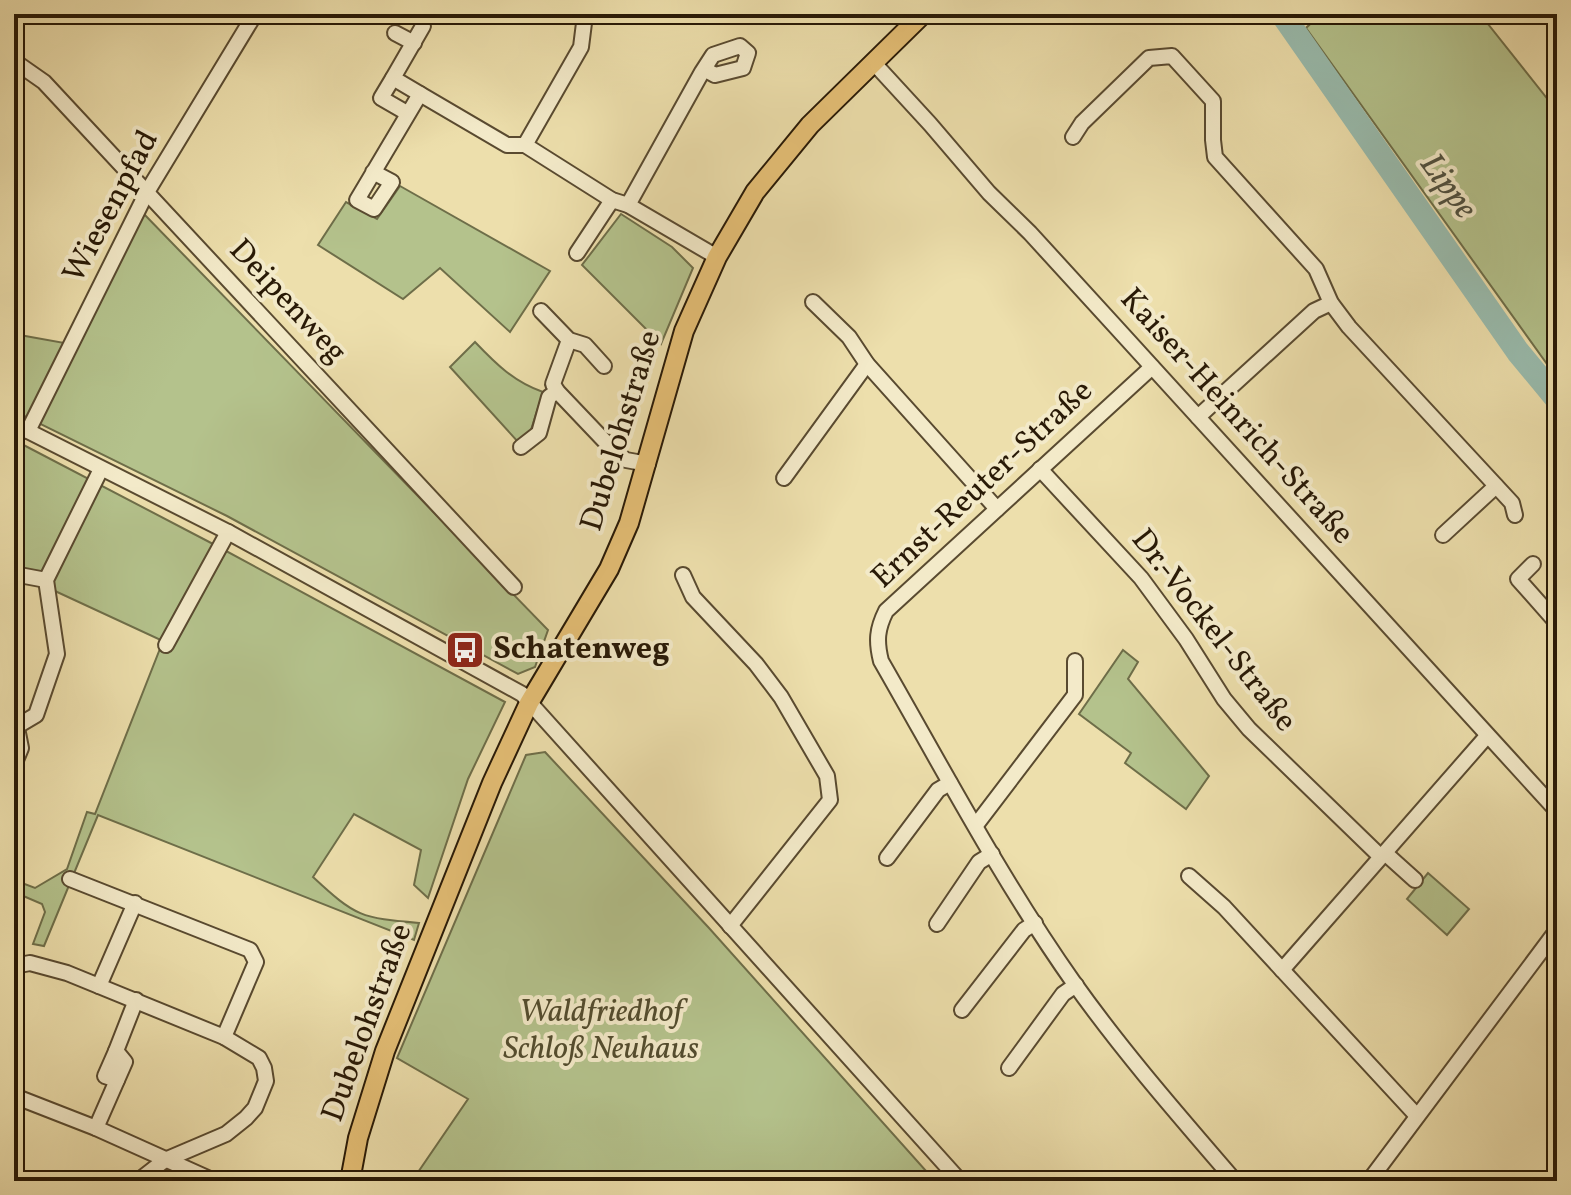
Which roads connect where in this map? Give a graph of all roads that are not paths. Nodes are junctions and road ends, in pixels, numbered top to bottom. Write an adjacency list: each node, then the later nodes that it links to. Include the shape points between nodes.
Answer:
1 (255, 14): 16 (street, Wiesenpfad)
2 (923, 14): 8 (main road, Dubelohstraße)
3 (584, 23): 14 (street, via 581,47)
4 (423, 26): 6 (street)
5 (395, 33): 6 (street)
6 (414, 43): 10 (street)
7 (14, 61): 16 (street, Deipenweg, via 44,82)
8 (873, 62): 20 (main road, Dubelohstraße, via 810,125 755,192); 27 (street, Kaiser-Heinrich-Straße)
9 (704, 69): 18 (street)
10 (393, 78): 11 (street); 12 (street, via 381,98)
11 (420, 94): 12 (street); 14 (street, via 507,145)
12 (407, 113): 15 (street)
13 (1073, 137): 22 (street, via 1149,58 1172,56 1213,101 1215,157 1316,269)
14 (525, 145): 17 (street)
15 (373, 172)
16 (147, 192): 30 (street, Wiesenpfad); 45 (street, Deipenweg)
17 (612, 200): 18 (street); 19 (street)
18 (628, 205): 20 (street)
19 (577, 253)
20 (717, 257): 32 (main road, Dubelohstraße, via 684,331)
21 (813, 302): 25 (street, via 849,337)
22 (1331, 303): 29 (street, via 1314,311); 36 (street)
23 (541, 311): 24 (street)
24 (569, 340): 26 (street, via 585,345); 28 (street, via 553,384)
25 (867, 364): 35 (street); 37 (street)
26 (604, 366)
27 (1152, 367): 29 (street, Kaiser-Heinrich-Straße); 34 (street, Ernst-Reuter-Straße)
28 (557, 391): 31 (street, via 549,397 539,433); 32 (street, via 616,453)
29 (1198, 417): 51 (street, Kaiser-Heinrich-Straße)
30 (21, 428): 33 (street)
31 (521, 447)
32 (648, 464): 49 (main road, Dubelohstraße, via 609,569)
33 (101, 469): 39 (street); 44 (street)
34 (1040, 469): 37 (street, Ernst-Reuter-Straße); 57 (street, Dr.-Vockel-Straße, via 1141,578 1249,729)
35 (784, 478)
36 (1496, 486): 38 (street, via 1512,503); 40 (street)
37 (997, 509): 53 (street, Ernst-Reuter-Straße, via 886,611 878,628 881,661)
38 (1515, 515)
39 (228, 532): 47 (street); 49 (street, via 516,690)
40 (1443, 535)
41 (1533, 564): 46 (street, via 1518,579)
42 (14, 574): 44 (street)
43 (683, 575): 65 (street, via 693,597 781,697 827,776 830,791 830,800)
44 (46, 580): 50 (street, via 57,654 36,715)
45 (514, 587)
46 (1557, 623)
47 (166, 645)
48 (1075, 661): 55 (street, via 1075,695)
49 (529, 703): 65 (street); 81 (main road, Dubelohstraße, via 385,1051)
50 (15, 728): 52 (street, via 21,748)
51 (1487, 736): 54 (street, Kaiser-Heinrich-Straße); 57 (street)
52 (14, 765)
53 (950, 783): 55 (street, Ernst-Reuter-Straße); 58 (street, via 938,790)
54 (1557, 811)
55 (976, 825): 56 (street, Ernst-Reuter-Straße)
56 (992, 854): 63 (street, Ernst-Reuter-Straße); 64 (street, via 979,862)
57 (1383, 855): 61 (street, Dr.-Vockel-Straße); 68 (street)
58 (887, 858)
59 (1189, 876): 68 (street)
60 (70, 879): 62 (street)
61 (1415, 880)
62 (135, 903): 70 (street); 73 (street, via 250,950 256,962)
63 (1035, 923): 69 (street, Ernst-Reuter-Straße); 72 (street)
64 (937, 924)
65 (730, 926): 82 (street)
66 (1557, 930): 76 (street)
67 (14, 966): 70 (street, via 50,966)
68 (1282, 970): 76 (street)
69 (1076, 985): 74 (street, via 1063,994); 83 (street, Ernst-Reuter-Straße)
70 (99, 986): 71 (street)
71 (136, 1000): 73 (street); 77 (street, via 116,1051 125,1062)
72 (962, 1010)
73 (224, 1037): 78 (street, via 259,1058 266,1081 261,1098 226,1134)
74 (1009, 1068)
75 (14, 1096): 77 (street)
76 (1417, 1116): 84 (street)
77 (96, 1128): 78 (street)
78 (165, 1160): 79 (street); 80 (street)
79 (138, 1181)
80 (214, 1181)
81 (350, 1181)
82 (960, 1181)
83 (1235, 1181)
84 (1369, 1181)

